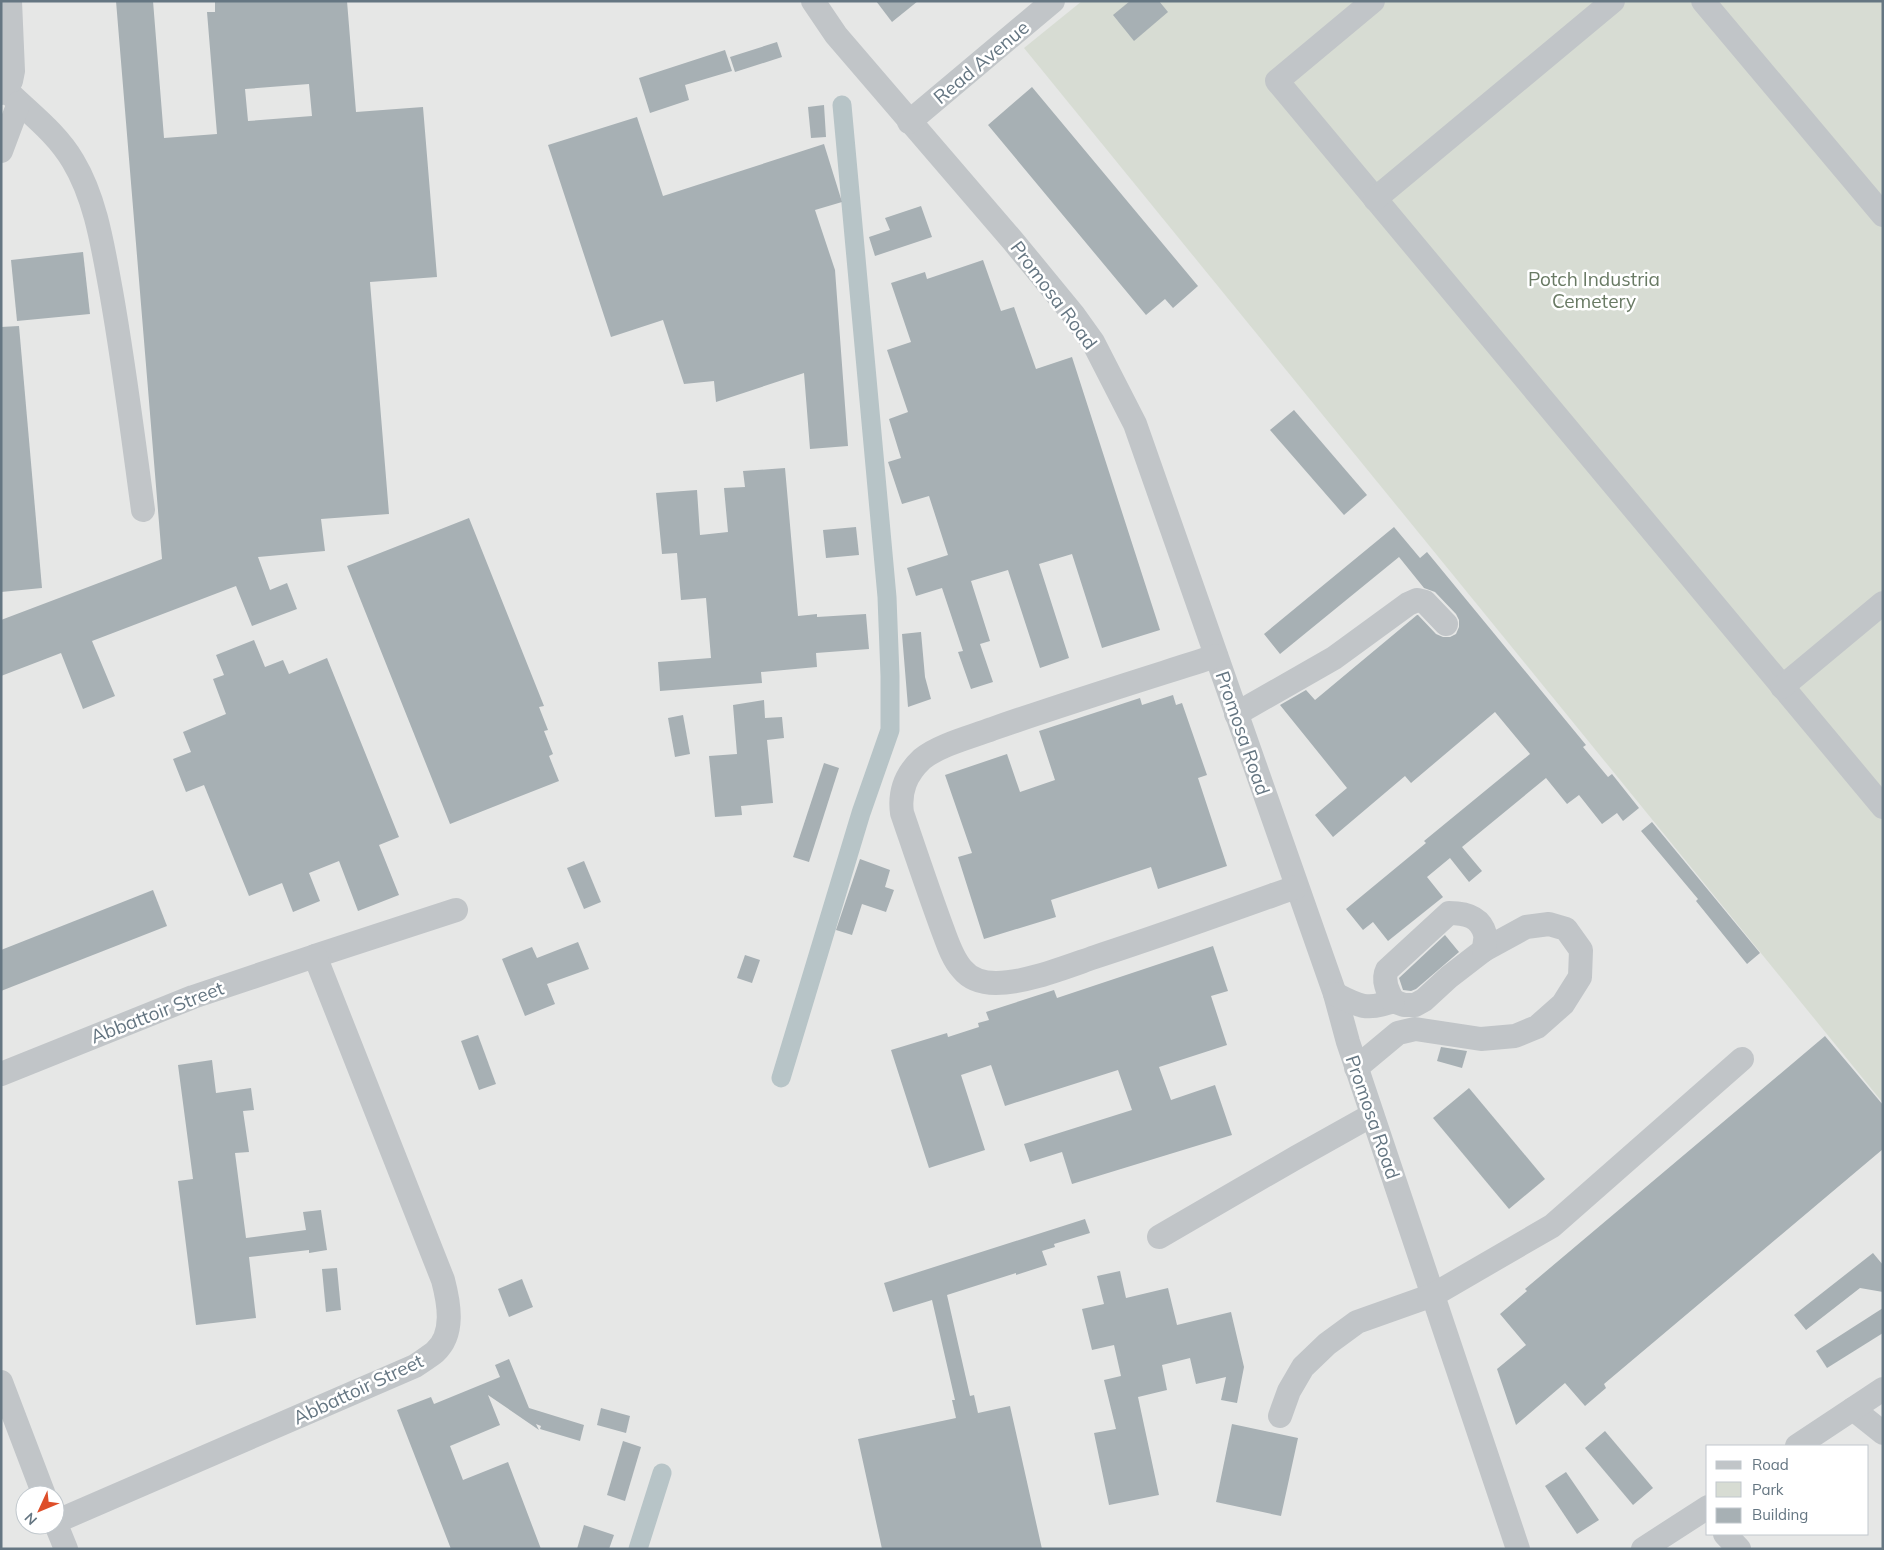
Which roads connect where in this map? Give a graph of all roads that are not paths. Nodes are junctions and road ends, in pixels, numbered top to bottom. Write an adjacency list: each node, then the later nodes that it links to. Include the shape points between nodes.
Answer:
1 (10, 1): 7 (street, via 13,71)
2 (813, 1): 8 (street, Promosa Road, via 836,35)
3 (1053, 1): 8 (street, Read Avenue)
4 (1373, 1): 10 (street, via 1277,81)
5 (1613, 1): 10 (street)
6 (1703, 1): 11 (street)
7 (9, 95): 9 (street); 12 (street, via 47,127 73,160 87,192 103,244 118,326)
8 (910, 122): 15 (street, Promosa Road, via 1013,240 1093,342 1134,424)
9 (1, 151)
10 (1375, 199): 16 (street)
11 (1883, 215)
12 (143, 510)
13 (1883, 603): 16 (street)
14 (1446, 624): 17 (street, via 1424,602 1416,600 1334,658)
15 (1216, 656): 17 (street, Promosa Road); 19 (street, via 1005,725 944,747 924,758 908,775 901,802 935,910 962,969 971,977 996,983 1058,969)
16 (1782, 687): 18 (street)
17 (1236, 714): 19 (street, Promosa Road)
18 (1883, 807)
19 (1296, 886): 23 (street, Promosa Road)
20 (456, 910): 22 (street, Abbattoir Street)
21 (1484, 950): 24 (street, via 1424,1000 1415,1005); 24 (street, via 1486,934 1476,919 1462,913 1449,913 1387,970 1385,980); 26 (street, via 1526,927 1549,924 1566,929 1581,950 1580,977 1563,1004 1537,1027 1515,1036 1481,1039 1415,1029 1398,1033)
22 (315, 956): 27 (street, Abbattoir Street, via 193,997); 39 (street, Abbattoir Street, via 443,1280 449,1303 448,1331 436,1351 415,1366)
23 (1335, 994): 24 (street, via 1365,1007); 26 (street, Promosa Road)
24 (1393, 1001)
25 (1742, 1059): 30 (street, via 1552,1226)
26 (1356, 1068): 28 (street, Promosa Road)
27 (1, 1074)
28 (1372, 1115): 29 (street); 30 (street, Promosa Road)
29 (1159, 1237)
30 (1433, 1296): 34 (street, via 1357,1322 1327,1344 1303,1367); 43 (street, Promosa Road)
31 (1, 1382): 37 (street)
32 (1883, 1389): 33 (street)
33 (1853, 1409): 35 (street); 36 (street)
34 (1280, 1416)
35 (1883, 1433)
36 (1799, 1445)
37 (40, 1485)
38 (1706, 1510): 44 (street)
39 (65, 1518)
40 (60, 1535): 42 (street)
41 (1726, 1535): 45 (street)
42 (66, 1549)
43 (1518, 1549)
44 (1643, 1549)
45 (1739, 1549)

